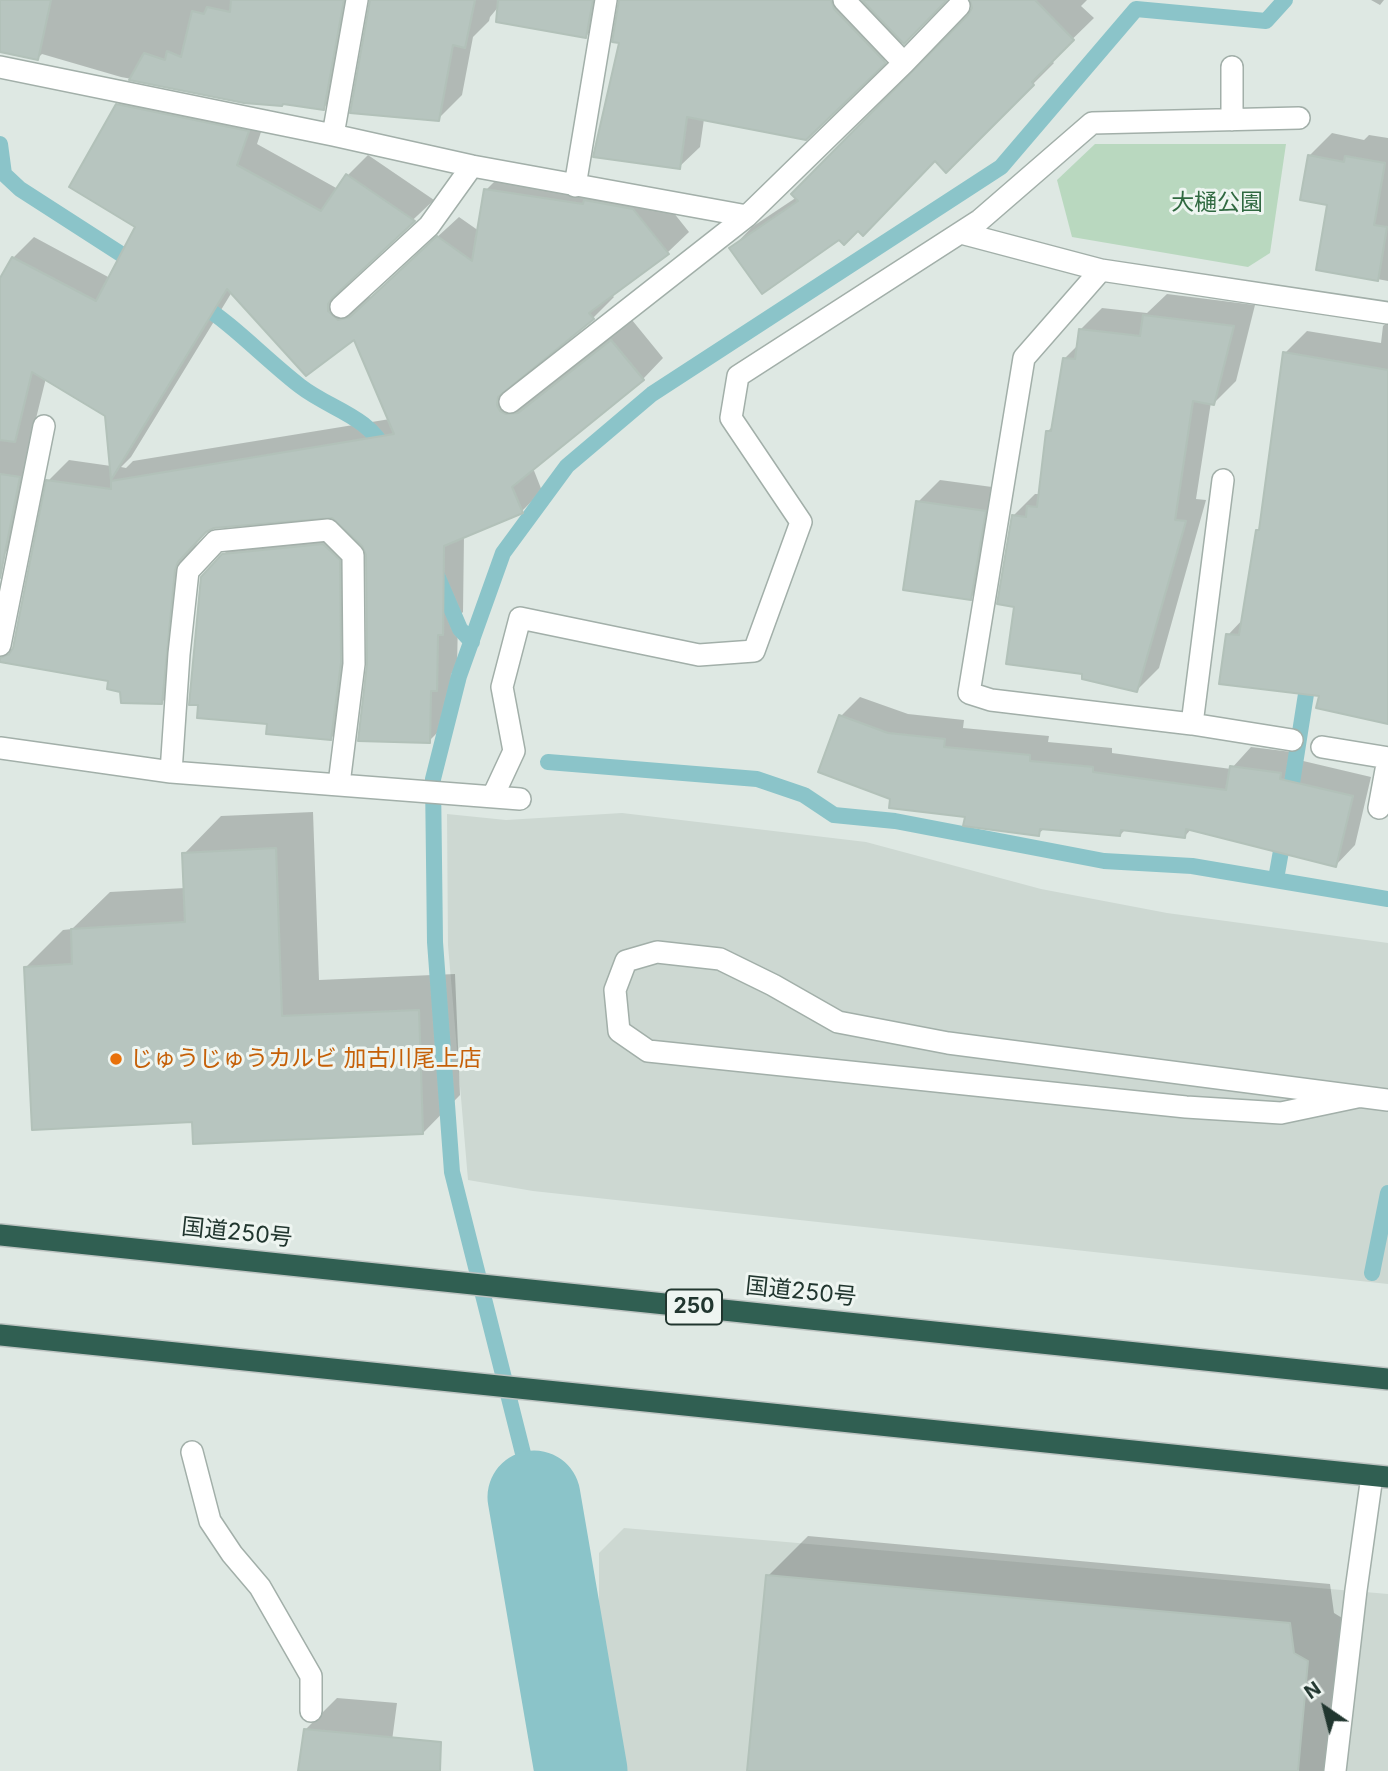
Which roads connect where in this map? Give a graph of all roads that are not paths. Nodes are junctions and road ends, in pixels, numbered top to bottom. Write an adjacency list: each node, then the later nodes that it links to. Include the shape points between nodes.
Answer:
1 (357, 0): 10 (street)
2 (606, 0): 12 (street)
3 (844, 0): 5 (street)
4 (959, 6): 5 (street)
5 (904, 63): 13 (street)
6 (0, 67): 10 (street)
7 (1232, 67): 9 (street)
8 (1299, 118): 9 (street)
9 (1232, 120): 14 (street, via 1092,123)
10 (333, 135): 11 (street)
11 (472, 166): 12 (street); 16 (street, via 429,226)
12 (575, 186): 13 (street)
13 (747, 216): 18 (street)
14 (961, 233): 15 (street); 29 (street, via 738,376 731,418 801,522 754,651 699,655 520,618 502,687 514,751)
15 (1101, 270): 17 (street); 22 (street, via 1024,358 969,693)
16 (341, 307)
17 (1388, 313)
18 (510, 402)
19 (44, 426): 21 (street)
20 (1223, 480): 22 (street)
21 (0, 645)
22 (1192, 724): 23 (street)
23 (1292, 740)
24 (1322, 747): 26 (street)
25 (0, 748): 27 (street)
26 (1388, 758): 31 (street)
27 (171, 772): 28 (street); 28 (street, via 188,571 216,541 328,530 353,555 354,664)
28 (339, 784): 29 (street)
29 (493, 796): 30 (street)
30 (520, 799)
31 (1379, 807)
32 (1357, 1097): 32 (street, via 948,1043 838,1022 720,959 657,952 626,961 615,990 619,1031 648,1051 1186,1107 1281,1113); 33 (street)
33 (1388, 1100)
34 (0, 1235): 36 (highway, 国道250号 / 250)
35 (0, 1335): 38 (highway)
36 (1388, 1379)
37 (192, 1452): 39 (street, via 210,1521 260,1587 311,1676)
38 (1380, 1477): 40 (street, via 1356,1590)
39 (311, 1711)
40 (1335, 1771)

